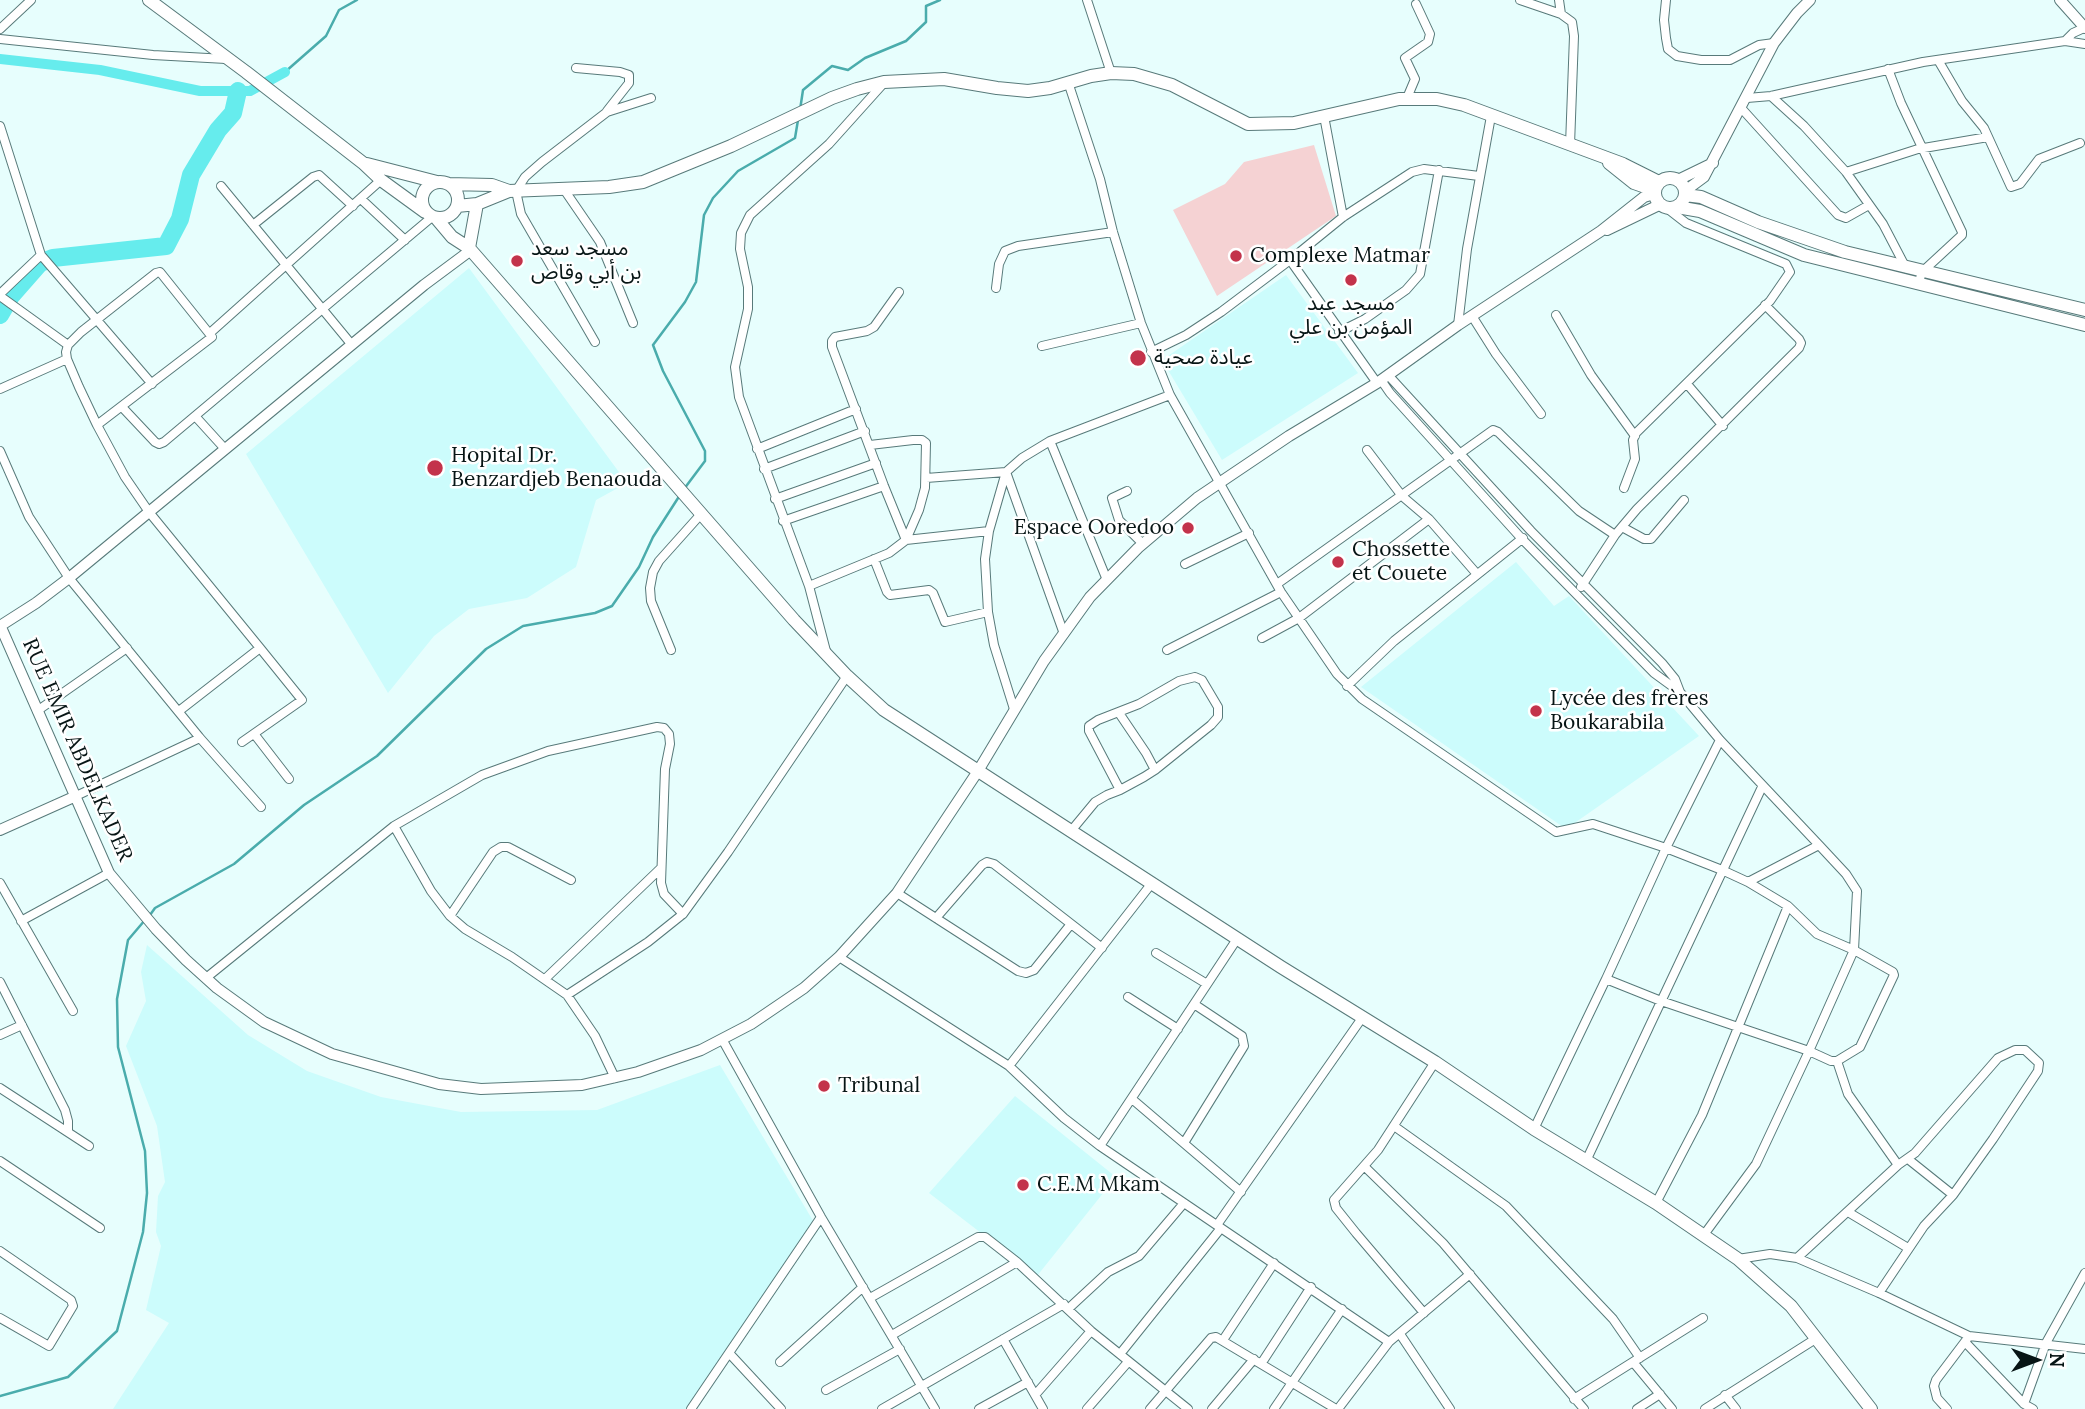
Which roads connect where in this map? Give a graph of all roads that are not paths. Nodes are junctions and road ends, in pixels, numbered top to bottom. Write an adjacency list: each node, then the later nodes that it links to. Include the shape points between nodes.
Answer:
1 (31, 0): 12 (street)
2 (149, 0): 17 (main road)
3 (1087, 0): 21 (street)
4 (1520, 0): 10 (street)
5 (1559, 0): 10 (street)
6 (1665, 0): 15 (street, via 1668,49 1677,57 1723,61)
7 (1810, 0): 15 (main road)
8 (2060, 0): 11 (main road)
9 (1416, 4): 26 (street, via 1430,34 1428,42 1405,58 1415,79)
10 (1561, 13): 34 (street, via 1570,19 1574,36)
11 (2085, 28): 14 (street)
12 (0, 29)
13 (0, 39): 17 (street)
14 (2065, 41): 16 (street); 18 (street)
15 (1774, 43): 27 (main road)
16 (2085, 44)
17 (226, 59): 36 (main road)
18 (1938, 60): 20 (street); 32 (street)
19 (576, 68): 28 (street, via 629,75 629,82)
20 (1888, 69): 24 (street); 35 (street)
21 (1111, 73): 23 (main road); 29 (main road, via 1134,74 1172,86 1248,124 1282,124)
22 (884, 82): 23 (main road, via 944,79 1028,90); 43 (main road, via 832,98 732,146 643,181); 104 (street, via 829,144 750,215 741,233 748,309 735,367 739,397)
23 (1069, 82): 57 (street)
24 (1771, 96): 27 (street); 38 (street)
25 (651, 98): 28 (street)
26 (1407, 98): 29 (main road); 30 (main road, via 1437,99)
27 (1744, 103): 44 (main road, via 1704,177); 49 (street, via 1838,215 1846,218)
28 (607, 112): 45 (street, via 542,162)
29 (1324, 116): 54 (street)
30 (1491, 116): 34 (main road); 39 (street)
31 (0, 126): 60 (street)
32 (1988, 137): 33 (street, via 2014,188 2039,159); 35 (street)
33 (2080, 143)
34 (1570, 145): 46 (main road, via 1600,157)
35 (1923, 148): 38 (street); 65 (street, via 1963,233)
36 (363, 163): 40 (main road); 41 (main road)
37 (1439, 170): 39 (street); 54 (street, via 1412,172); 80 (street, via 1420,274 1406,290)
38 (1846, 172): 49 (street)
39 (1479, 176): 78 (street)
40 (382, 180): 47 (street); 53 (main road)
41 (443, 183): 45 (main road, via 492,185); 51 (main road, via 457,196); 53 (main road, via 424,191 421,201)
42 (221, 186): 56 (street)
43 (563, 188): 45 (main road); 76 (street, via 600,242)
44 (1683, 189): 46 (main road); 46 (main road, via 1667,178); 52 (main road)
45 (513, 191): 48 (main road); 82 (street, via 521,214)
46 (1662, 198): 55 (main road); 69 (street, via 1686,223 1786,264 1790,272); 74 (main road, RUE EMIR ABDELKADER, via 1644,197)
47 (361, 199): 50 (street); 58 (street)
48 (477, 204): 51 (main road); 59 (main road)
49 (1869, 205): 63 (street)
50 (353, 206): 56 (street, via 319,175); 62 (street)
51 (456, 207): 53 (main road, via 448,217); 59 (main road, via 468,229)
52 (1734, 211): 55 (main road); 63 (main road, via 1834,249)
53 (431, 216): 58 (street); 59 (main road)
54 (1343, 217): 61 (street)
55 (1728, 224): 65 (main road, via 1804,255)
56 (253, 225): 62 (street)
57 (1113, 232): 66 (street, via 1005,251); 77 (street)
58 (405, 240): 70 (street)
59 (470, 249): 84 (main road); 120 (main road)
60 (44, 258): 68 (street); 75 (street)
61 (1290, 260): 80 (street); 86 (street, via 1221,312)
62 (286, 267): 70 (street); 81 (street)
63 (1906, 268): 65 (main road)
64 (0, 277): 68 (street)
65 (1920, 278): 71 (main road)
66 (996, 288)
67 (899, 292): 94 (street, via 874,327 832,341)
68 (4, 296): 83 (street)
69 (1765, 305): 90 (street); 98 (street, via 1801,344)
70 (322, 308): 84 (street); 96 (street)
71 (2043, 308): 72 (main road); 79 (main road)
72 (2085, 310)
73 (1556, 315): 100 (street)
74 (1472, 316): 78 (main road, RUE EMIR ABDELKADER); 95 (street)
75 (98, 319): 81 (street, via 160,272); 83 (street); 89 (street)
76 (633, 323)
77 (1141, 323): 85 (street); 86 (street)
78 (1458, 325): 88 (main road, RUE EMIR ABDELKADER)
79 (2085, 325)
80 (1339, 332): 88 (street)
81 (210, 333): 89 (street, via 211,339)
82 (596, 342)
83 (68, 345): 87 (street)
84 (352, 345): 103 (main road)
85 (1042, 346)
86 (1151, 352): 92 (street)
87 (67, 359): 91 (street); 97 (street)
88 (1382, 379): 107 (street); 108 (street); 113 (main road, RUE EMIR ABDELKADER)
89 (152, 384): 93 (street)
90 (1687, 384): 98 (street); 100 (street)
91 (0, 389)
92 (1170, 395): 101 (street); 113 (street)
93 (122, 407): 96 (street, via 159,444); 97 (street)
94 (856, 409): 99 (street); 104 (street)
95 (1541, 414)
96 (195, 416): 103 (street)
97 (97, 425): 121 (street)
98 (1723, 426): 124 (street)
99 (865, 431): 102 (street); 110 (street)
100 (1634, 436): 115 (street, via 1635,459)
101 (1050, 441): 111 (street); 136 (street)
102 (870, 445): 109 (street); 112 (street, via 922,440 926,443)
103 (225, 449): 121 (main road)
104 (757, 449): 110 (street)
105 (1367, 450): 117 (street)
106 (0, 452): 135 (street, via 29,517)
107 (1459, 453): 108 (street); 126 (street); 128 (street, via 1495,430 1579,511)
108 (1451, 461): 117 (street); 129 (street)
109 (876, 463): 114 (street); 118 (street)
110 (764, 469): 118 (street)
111 (1006, 472): 112 (street); 125 (street); 144 (street)
112 (926, 478): 130 (street)
113 (1220, 484): 127 (street); 131 (main road, RUE EMIR ABDELKADER)
114 (884, 486): 123 (street); 130 (street)
115 (1624, 488)
116 (1127, 491): 131 (street, via 1112,498 1119,520)
117 (1402, 496): 122 (street); 139 (street)
118 (775, 499): 123 (street)
119 (1684, 500): 124 (street, via 1651,539)
120 (697, 509): 148 (street, via 659,561 650,588); 150 (main road)
121 (149, 512): 135 (main road); 147 (street)
122 (1429, 519): 134 (street); 142 (street)
123 (783, 521): 138 (street)
124 (1622, 527): 128 (street)
125 (989, 531): 130 (street); 141 (street, via 985,559)
126 (1531, 531): 129 (street); 137 (street)
127 (1249, 533): 133 (street); 139 (street)
128 (1615, 535): 137 (street)
129 (1522, 539): 134 (street); 140 (street)
130 (906, 540): 132 (street)
131 (1143, 544): 136 (main road, RUE EMIR ABDELKADER)
132 (874, 559): 138 (street); 141 (street, via 890,595 929,590 945,622)
133 (1185, 564)
134 (1476, 573): 152 (street)
135 (69, 578): 143 (main road); 146 (street)
136 (1107, 580): 144 (main road, RUE EMIR ABDELKADER)
137 (1583, 585): 140 (street); 153 (street, via 1662,663)
138 (809, 586): 150 (street)
139 (1279, 588): 142 (street); 149 (street)
140 (1574, 593): 153 (street, via 1654,673)
141 (988, 612): 154 (street)
142 (1299, 618): 145 (street); 152 (street)
143 (0, 626): 155 (main road, RUE EMIR ABDELKADER)
144 (1064, 634): 154 (main road, RUE EMIR ABDELKADER)
145 (1262, 638)
146 (127, 648): 155 (street); 156 (street)
147 (260, 648): 156 (street); 158 (street, via 302,700)
148 (671, 650)
149 (1167, 650)
150 (827, 655): 151 (main road)
151 (847, 676): 162 (main road, via 884,710); 183 (street)
152 (1347, 686): 173 (street, via 1556,831 1593,824)
153 (1680, 692): 160 (street)
154 (1014, 709): 162 (main road, RUE EMIR ABDELKADER)
155 (37, 711): 167 (main road, RUE EMIR ABDELKADER)
156 (179, 711): 159 (street)
157 (1119, 713): 163 (street); 163 (street, via 1190,677 1202,680 1218,706 1218,717); 166 (street, via 1098,720 1088,731)
158 (255, 734): 161 (street); 164 (street)
159 (200, 738): 167 (street); 168 (street)
160 (1720, 740): 165 (street); 173 (street)
161 (242, 742)
162 (978, 771): 171 (main road); 181 (main road, RUE EMIR ABDELKADER)
163 (1155, 771): 166 (street)
164 (289, 779)
165 (1762, 786): 172 (street); 175 (street)
166 (1120, 789): 171 (street, via 1095,802)
167 (76, 796): 170 (main road); 176 (main road, RUE EMIR ABDELKADER)
168 (261, 807)
169 (394, 825): 174 (street, via 482,775 548,751 664,728 670,744); 184 (street, via 430,891); 193 (street)
170 (0, 830)
171 (1072, 831): 180 (main road)
172 (1819, 845): 178 (street); 190 (street, via 1857,891)
173 (1666, 848): 175 (street); 195 (street)
174 (661, 868): 183 (street, via 664,894); 194 (street)
175 (1722, 870): 178 (street); 200 (street)
176 (109, 873): 186 (street); 193 (main road, RUE EMIR ABDELKADER)
177 (571, 880): 184 (street, via 501,847)
178 (1748, 882): 182 (street)
179 (0, 883): 186 (street)
180 (1152, 883): 188 (main road); 189 (street)
181 (897, 893): 185 (street); 192 (main road, RUE EMIR ABDELKADER)
182 (1788, 906): 190 (street, via 1817,934); 205 (street)
183 (683, 914): 198 (street, via 648,943)
184 (450, 916): 194 (street)
185 (936, 918): 187 (street, via 1026,973 1034,970); 187 (street, via 987,862)
186 (21, 921): 202 (street)
187 (1071, 924): 189 (street)
188 (1237, 939): 196 (street); 203 (main road)
189 (1102, 948): 212 (street)
190 (1854, 950): 209 (street); 210 (street, via 1893,972 1894,979 1860,1047)
191 (1156, 953): 196 (street)
192 (839, 957): 208 (main road, RUE EMIR ABDELKADER, via 804,988); 212 (street)
193 (206, 978): 213 (main road, RUE EMIR ABDELKADER, via 264,1022 332,1054 385,1071 481,1089 582,1085)
194 (545, 979): 198 (street)
195 (1606, 979): 200 (street); 217 (street)
196 (1207, 984): 201 (street)
197 (1, 986): 204 (street)
198 (567, 995): 213 (street, via 595,1036)
199 (1128, 998): 206 (street)
200 (1661, 1001): 205 (street); 224 (street)
201 (1194, 1004): 206 (street); 219 (street, via 1242,1036 1244,1046)
202 (73, 1011)
203 (1362, 1018): 211 (main road); 227 (street)
204 (22, 1025): 207 (street); 218 (street, via 65,1110)
205 (1737, 1027): 209 (street); 230 (street, via 1702,1115)
206 (1178, 1029): 215 (street)
207 (0, 1035)
208 (722, 1039): 213 (main road, RUE EMIR ABDELKADER); 232 (street)
209 (1809, 1051): 210 (street); 235 (street, via 1756,1164)
210 (1837, 1061): 225 (street, via 1848,1094)
211 (1435, 1062): 216 (street); 217 (main road)
212 (1009, 1066): 221 (street)
213 (615, 1078)
214 (0, 1088): 218 (street)
215 (1132, 1099): 219 (street); 221 (street)
216 (1394, 1126): 226 (street); 266 (street, via 1506,1206 1613,1319)
217 (1534, 1129): 224 (main road)
218 (68, 1132): 220 (street)
219 (1184, 1143): 227 (street)
220 (89, 1146)
221 (1100, 1146): 229 (street)
222 (1908, 1159): 225 (street); 228 (street); 228 (street, via 1998,1058 2025,1050 2039,1063 2038,1071)
223 (0, 1161): 234 (street)
224 (1586, 1161): 230 (main road)
225 (1898, 1165): 231 (street)
226 (1364, 1166): 243 (street); 250 (street, via 1336,1197 1336,1208)
227 (1241, 1192): 233 (street)
228 (1953, 1195): 236 (street)
229 (1184, 1203): 233 (street); 248 (street, via 1139,1256 1108,1272)
230 (1656, 1203): 235 (main road)
231 (1848, 1212): 236 (street); 238 (street)
232 (821, 1217): 244 (street); 264 (street)
233 (1219, 1227): 241 (street); 265 (street)
234 (100, 1228)
235 (1703, 1236): 239 (main road)
236 (1908, 1248): 246 (street)
237 (0, 1251): 251 (street, via 74,1306 49,1346)
238 (1797, 1258): 239 (street, via 1770,1254); 246 (street)
239 (1738, 1259): 256 (main road, via 1791,1306)
240 (1017, 1262): 247 (street, via 985,1237 978,1237); 248 (street); 255 (street)
241 (1274, 1263): 245 (street); 259 (street)
242 (2085, 1273): 261 (street)
243 (1470, 1274): 250 (street); 278 (street)
244 (863, 1287): 247 (street); 268 (street)
245 (1311, 1287): 249 (street); 267 (street)
246 (1879, 1293): 258 (street)
247 (870, 1298): 255 (street)
248 (1066, 1307): 253 (street); 257 (street)
249 (1342, 1309): 260 (street); 271 (street)
250 (1424, 1313): 254 (street)
251 (0, 1318)
252 (1703, 1318): 266 (street)
253 (1091, 1331): 265 (street); 276 (street)
254 (1400, 1334): 260 (street); 292 (street)
255 (892, 1335): 262 (street)
256 (1817, 1338): 277 (street); 298 (main road)
257 (1003, 1339): 270 (street); 272 (street)
258 (1967, 1339): 261 (street); 279 (street); 299 (street, via 1934,1386)
259 (1223, 1340): 267 (street); 274 (street, via 1211,1338)
260 (1389, 1342): 291 (street)
261 (2046, 1343): 263 (street); 279 (street)
262 (900, 1349): 272 (street); 273 (street)
263 (2085, 1349)
264 (729, 1353): 280 (street); 281 (street)
265 (1120, 1354): 269 (street)
266 (1636, 1360): 275 (street); 278 (street)
267 (1258, 1361): 271 (street); 289 (street)
268 (780, 1362)
269 (1128, 1362): 274 (street); 286 (street)
270 (1028, 1382): 276 (street); 284 (street)
271 (1294, 1383): 290 (street); 291 (street)
272 (922, 1386): 282 (street); 283 (street)
273 (826, 1390)
274 (1164, 1390): 287 (street); 288 (street)
275 (1660, 1394): 294 (street); 295 (street)
276 (1035, 1395): 285 (street)
277 (1725, 1395): 296 (street); 297 (street)
278 (1574, 1399): 293 (street)
279 (2024, 1404): 300 (street)
280 (695, 1407)
281 (781, 1409)
282 (882, 1409)
283 (935, 1409)
284 (979, 1409)
285 (1043, 1409)
286 (1087, 1409)
287 (1150, 1409)
288 (1188, 1409)
289 (1212, 1409)
290 (1274, 1409)
291 (1337, 1409)
292 (1450, 1409)
293 (1583, 1409)
294 (1637, 1409)
295 (1672, 1409)
296 (1705, 1409)
297 (1736, 1409)
298 (1871, 1409)
299 (1947, 1409)
300 (2033, 1409)

